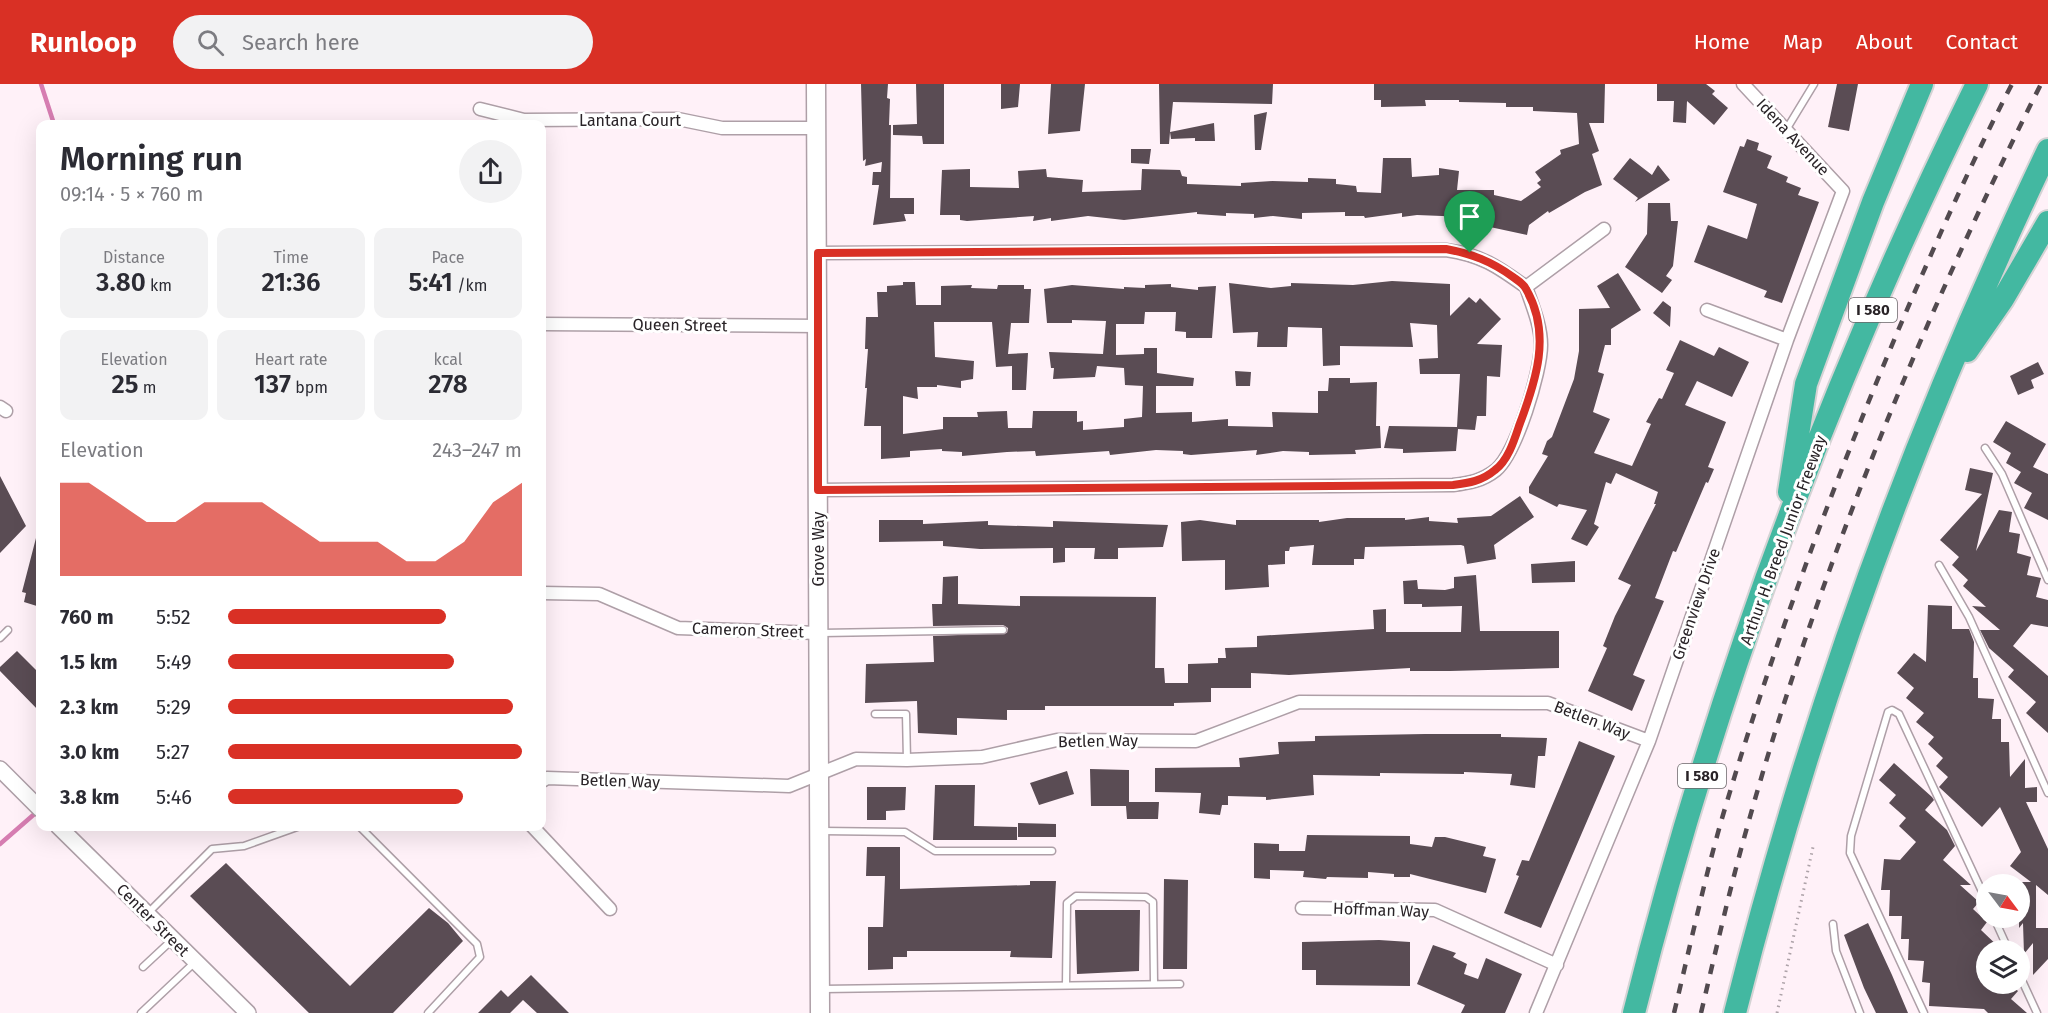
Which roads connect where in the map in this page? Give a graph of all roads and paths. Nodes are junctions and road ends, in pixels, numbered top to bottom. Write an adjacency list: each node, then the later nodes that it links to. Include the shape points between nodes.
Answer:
1 (816, 84): 7 (main road, Grove Way)
2 (1743, 84): 8 (street, Idena Avenue)
3 (1814, 84): 8 (lane)
4 (1922, 84): 22 (highway, via 1873,202 1806,384)
5 (1977, 84): 22 (highway, Arthur H. Breed Junior Freeway / I 580, via 1872,312)
6 (480, 109): 7 (street, Lantana Court, via 525,120 678,119 722,128)
7 (816, 128): 13 (main road, Grove Way)
8 (1786, 130): 10 (street, Idena Avenue)
9 (2048, 150): 19 (highway)
10 (1844, 191): 18 (street, Greenview Drive)
11 (2048, 222): 19 (highway, via 2003,299)
12 (1604, 229): 14 (street)
13 (818, 253): 14 (street, via 1446,249 1492,262); 17 (main road, Grove Way)
14 (1526, 287): 21 (street, via 1541,345 1538,376 1511,448 1497,469 1475,483)
15 (1707, 310): 18 (street)
16 (546, 324): 17 (street, Queen Street)
17 (819, 326): 21 (main road, Grove Way)
18 (1787, 340): 31 (street, Greenview Drive)
19 (1940, 389): 65 (highway, via 1889,518 1824,703)
20 (1985, 448): 24 (lane, via 2002,474)
21 (818, 490): 28 (main road, Grove Way)
22 (1781, 542): 64 (highway, Arthur H. Breed Junior Freeway / I 580, via 1692,810)
23 (1939, 565): 36 (lane, via 1970,617)
24 (2048, 580)
25 (546, 593): 28 (street, Cameron Street, via 599,594 678,628)
26 (8, 630): 29 (lane)
27 (1003, 630): 28 (lane)
28 (818, 633): 34 (main road, Grove Way)
29 (0, 638)
30 (875, 714): 32 (lane, via 906,714)
31 (1649, 741): 32 (street, Betlen Way, via 1548,703 1299,702 1196,741 1058,740 982,757); 52 (street, Greenview Drive)
32 (907, 760): 34 (street, Betlen Way, via 854,759)
33 (0, 769): 37 (street)
34 (818, 774): 35 (street, Betlen Way, via 789,786); 42 (main road, Grove Way)
35 (546, 779)
36 (2048, 793)
37 (36, 805)
38 (63, 831): 48 (street, Center Street)
39 (286, 831): 48 (lane, via 244,846 212,849)
40 (364, 831): 61 (lane, via 477,944 480,957)
41 (537, 831): 47 (street)
42 (818, 831): 44 (lane, via 905,832 935,851); 57 (main road, Grove Way)
43 (1813, 847): 66 (path)
44 (1052, 850)
45 (1976, 879): 68 (lane, via 1899,714 1887,712 1851,836 1850,853)
46 (1302, 908): 52 (street, Hoffman Way, via 1435,910)
47 (610, 909)
48 (147, 914): 50 (street, Center Street)
49 (1833, 924): 67 (lane, via 1836,951)
50 (173, 939): 51 (street, Center Street); 53 (lane)
51 (195, 961): 59 (lane); 60 (street, Center Street)
52 (1557, 965): 63 (street, Greenview Drive)
53 (143, 967)
54 (1154, 983): 55 (lane); 56 (lane); 56 (lane, via 1153,902 1146,897 1076,896 1067,903)
55 (1180, 984)
56 (1066, 985): 57 (lane)
57 (819, 989): 62 (main road, Grove Way)
58 (2028, 994): 69 (lane)
59 (141, 1013)
60 (248, 1013)
61 (428, 1013)
62 (820, 1013)
63 (1536, 1013)
64 (1634, 1013)
65 (1735, 1013)
66 (1777, 1013)
67 (1860, 1013)
68 (1924, 1013)
69 (2037, 1013)

